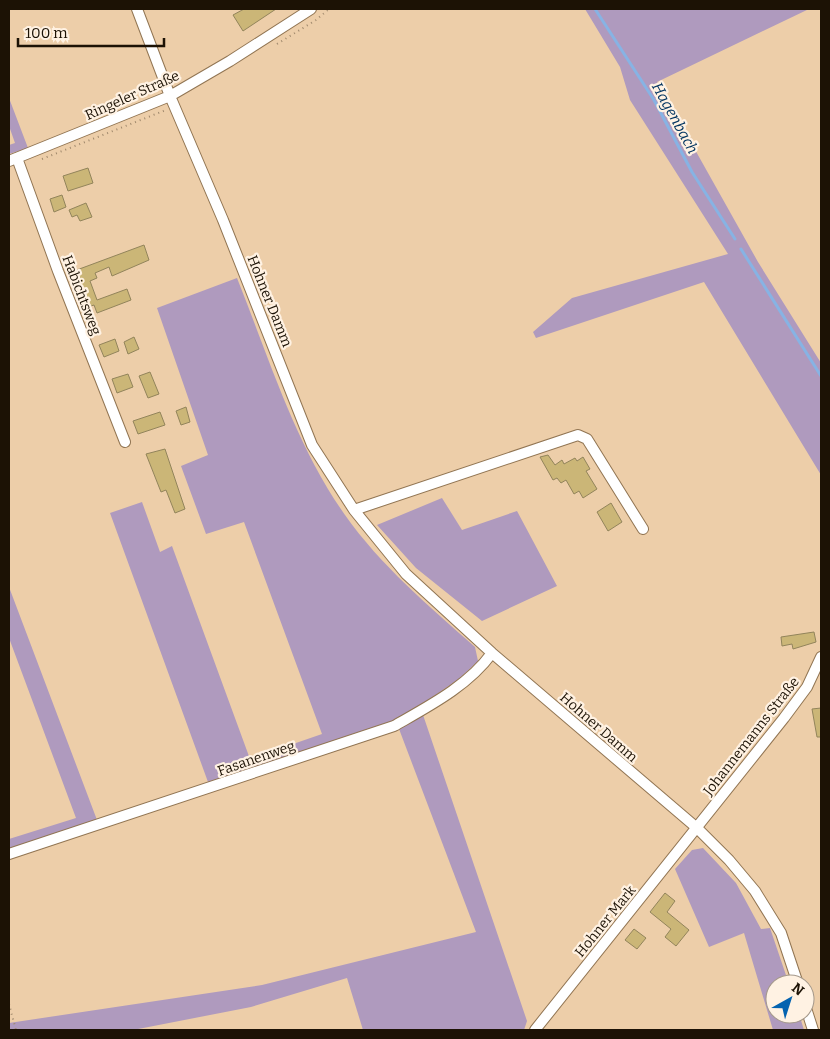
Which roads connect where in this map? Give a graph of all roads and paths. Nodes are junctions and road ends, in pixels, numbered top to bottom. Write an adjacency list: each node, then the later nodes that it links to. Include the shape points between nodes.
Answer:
1 (137, 9): 3 (street, Hohner Damm)
2 (311, 9): 3 (street, Ringeler Straße)
3 (170, 96): 4 (street, Ringeler Straße); 6 (street, Hohner Damm, via 312,446)
4 (13, 160): 5 (street, Habichtsweg)
5 (125, 442)
6 (354, 510): 7 (street, via 578,435 592,446); 8 (street, Hohner Damm, via 406,574)
7 (644, 529)
8 (492, 653): 10 (street, Hohner Damm); 11 (street, Fasanenweg, via 446,696 394,726)
9 (821, 657): 10 (street, Johannemanns Straße, via 808,687)
10 (696, 828): 12 (street, Hohner Damm, via 755,891 781,933); 15 (street, Hohner Mark)
11 (9, 854)
12 (795, 974)
13 (9, 1004): 14 (path)
14 (16, 1030)
15 (535, 1030)

